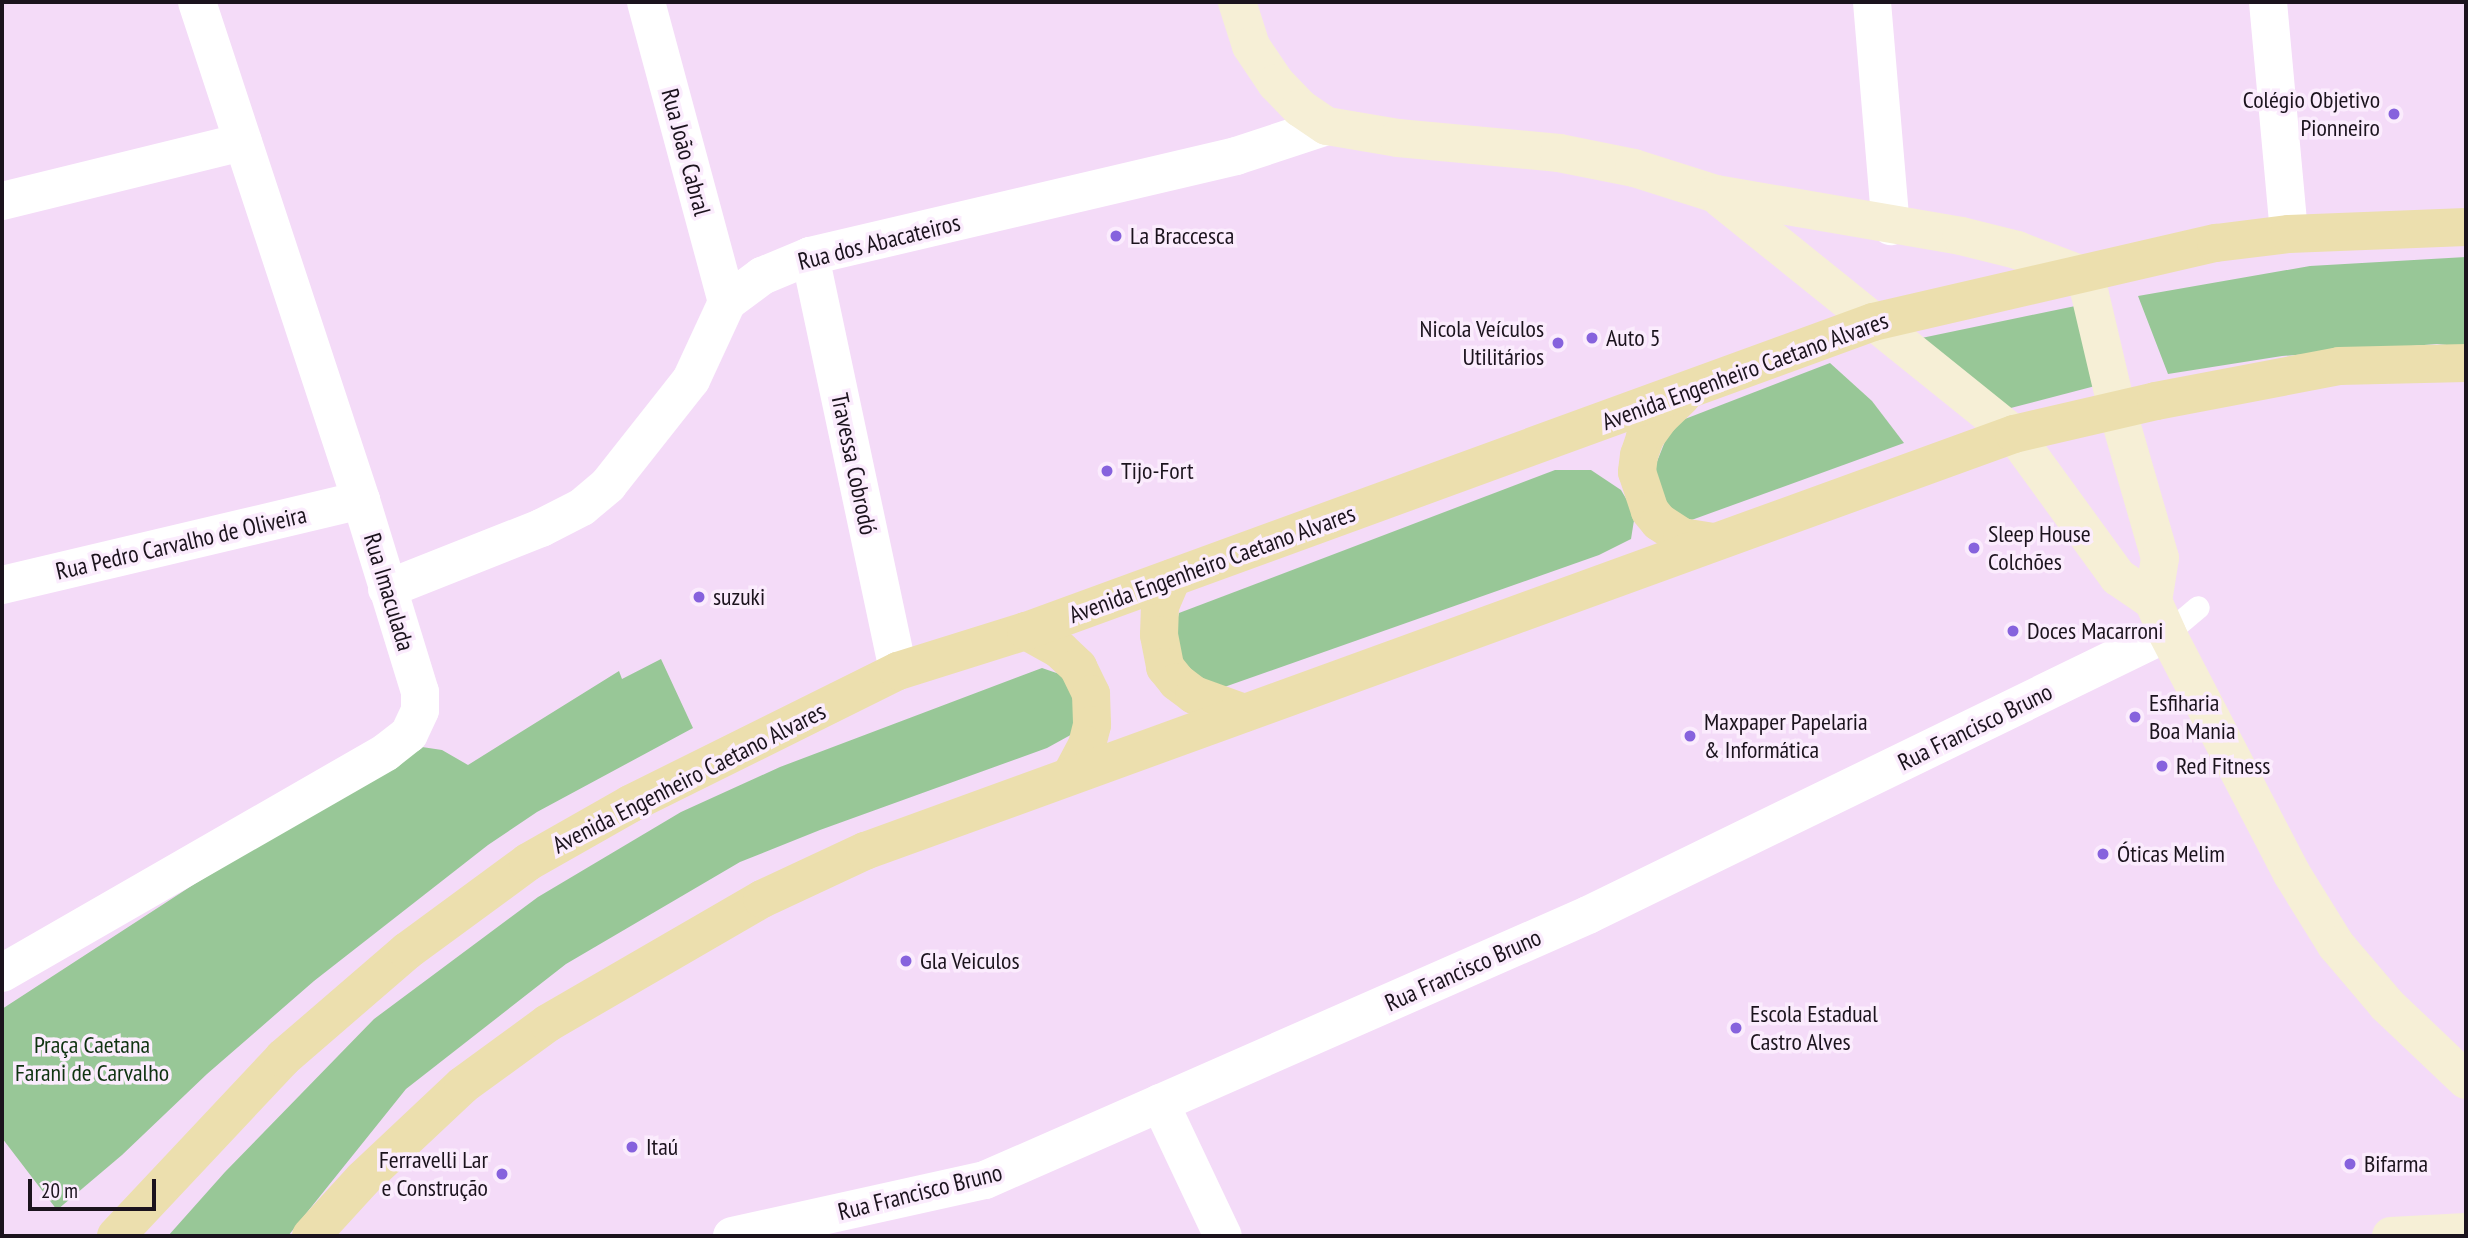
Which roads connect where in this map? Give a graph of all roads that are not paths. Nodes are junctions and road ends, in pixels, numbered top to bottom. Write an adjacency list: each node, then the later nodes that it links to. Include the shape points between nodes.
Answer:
1 (197, 2): 7 (street, Rua Imaculada)
2 (646, 2): 15 (street, Rua João Cabral)
3 (1237, 2): 6 (main road, via 1251,46 1276,83)
4 (1872, 2): 10 (street)
5 (2268, 2): 12 (street)
6 (1327, 126): 8 (main road, via 1398,138 1559,153 1634,167); 13 (street, Rua dos Abacateiros, via 1236,156)
7 (243, 142): 9 (street); 21 (street, Rua Imaculada)
8 (1716, 194): 10 (main road); 16 (main road)
9 (2, 201)
10 (1891, 226): 14 (main road, via 2017,250)
11 (2466, 227): 12 (main road, Avenida Engenheiro Caetano Alvares)
12 (2289, 234): 14 (main road, Avenida Engenheiro Caetano Alvares, via 2216,243)
13 (810, 256): 15 (street, Rua dos Abacateiros, via 762,276); 29 (street, Travessa Cobrodó)
14 (2080, 274): 16 (main road, Avenida Engenheiro Caetano Alvares); 19 (main road, via 2090,290)
15 (727, 302): 25 (street, Rua dos Abacateiros, via 691,380 608,485 582,507)
16 (1873, 322): 18 (main road, Avenida Engenheiro Caetano Alvares); 20 (main road)
17 (2466, 363): 19 (main road, via 2339,366)
18 (1686, 392): 22 (main road, via 1645,438 1637,472 1650,511 1659,522 1682,537); 23 (main road, Avenida Engenheiro Caetano Alvares)
19 (2117, 409): 20 (main road); 27 (main road, via 2160,558)
20 (2014, 434): 22 (main road); 27 (main road, via 2118,577)
21 (361, 500): 24 (street, Rua Pedro Carvalho de Oliveira); 25 (street, Rua Imaculada)
22 (1712, 542): 30 (main road)
23 (1172, 578): 28 (main road, Avenida Engenheiro Caetano Alvares); 30 (main road, via 1160,606 1158,635 1165,667 1194,695)
24 (2, 585)
25 (387, 589): 32 (street, Rua Imaculada, via 420,692 420,709 409,734 386,752)
26 (2199, 607): 27 (lane)
27 (2160, 617): 33 (main road, via 2292,874 2330,936 2387,1005); 34 (street, Rua Francisco Bruno, via 1588,915)
28 (1026, 631): 29 (main road, Avenida Engenheiro Caetano Alvares); 31 (main road, via 1060,650 1078,667 1091,694 1092,725)
29 (898, 671): 36 (main road, Avenida Engenheiro Caetano Alvares, via 630,804 528,862 407,951 283,1058)
30 (1244, 713): 31 (main road)
31 (1071, 775): 37 (main road, via 865,850 773,894 548,1023 463,1085 363,1179)
32 (2, 973)
33 (2466, 1080)
34 (1160, 1103): 38 (street, Rua Francisco Bruno, via 985,1180); 39 (street)
35 (2466, 1232): 40 (main road)
36 (116, 1236)
37 (311, 1236)
38 (732, 1236)
39 (1223, 1236)
40 (2391, 1236)

